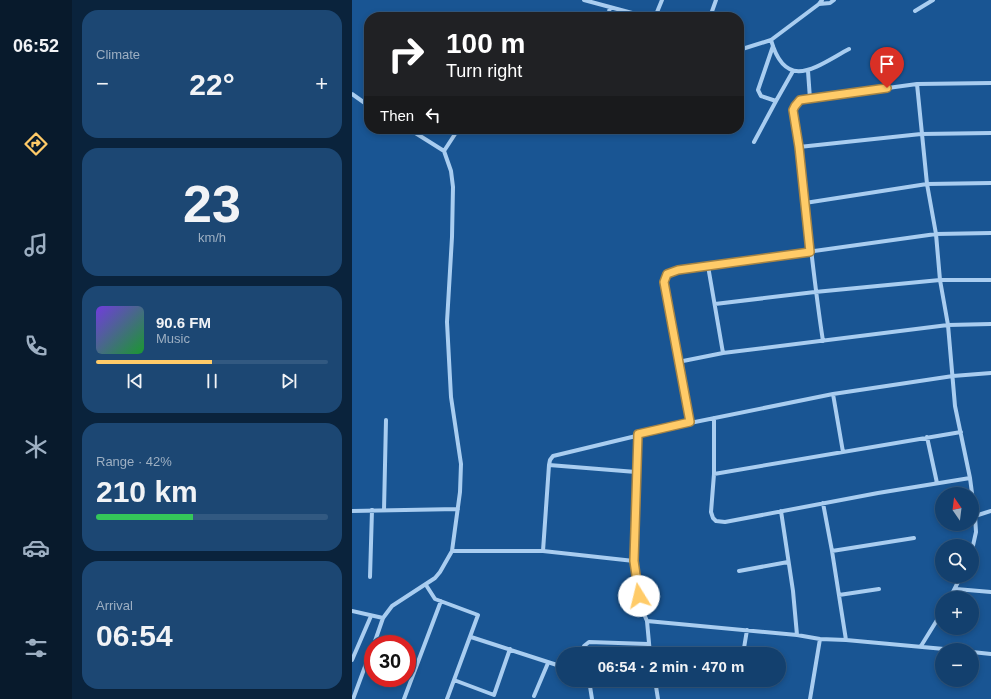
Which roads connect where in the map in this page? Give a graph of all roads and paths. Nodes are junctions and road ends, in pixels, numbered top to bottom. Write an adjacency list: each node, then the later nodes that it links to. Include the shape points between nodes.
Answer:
1 (584, 0): 8 (street)
2 (662, 0): 12 (street)
3 (716, 0): 13 (street)
4 (822, 0): 7 (street)
5 (834, 0): 7 (street)
6 (933, 0): 9 (street)
7 (819, 4): 14 (street)
8 (610, 7): 10 (street); 11 (street)
9 (915, 11)
10 (609, 12)
11 (629, 12)
12 (657, 12)
13 (712, 12)
14 (771, 40): 15 (street); 16 (street)
15 (773, 46): 18 (street, via 781,62); 24 (street, via 758,90 761,96)
16 (744, 48)
17 (849, 49): 19 (street)
18 (793, 71): 19 (street); 24 (street)
19 (808, 71): 23 (street)
20 (991, 83): 21 (street)
21 (917, 84): 23 (street); 29 (street)
22 (352, 94): 25 (street)
23 (810, 99): 31 (street, via 800,100 793,110)
24 (776, 101): 30 (street)
25 (364, 102)
26 (991, 133): 29 (street)
27 (417, 134): 32 (street)
28 (455, 134): 32 (street)
29 (922, 134): 31 (street); 34 (street)
30 (754, 142)
31 (799, 147): 35 (street)
32 (444, 151): 66 (street, via 453,187 447,322 451,397 461,464)
33 (991, 183): 34 (street)
34 (927, 184): 35 (street); 37 (street)
35 (805, 203): 38 (street)
36 (991, 233): 37 (street)
37 (936, 234): 38 (street); 40 (street)
38 (810, 252): 39 (street); 42 (street)
39 (708, 266): 43 (street); 48 (street, via 667,274 664,282)
40 (940, 280): 41 (street); 42 (street); 44 (street)
41 (991, 280)
42 (815, 292): 43 (street); 46 (street)
43 (715, 304): 47 (street)
44 (948, 324): 45 (street); 46 (street); 50 (street)
45 (991, 324)
46 (823, 341): 47 (street)
47 (723, 354): 48 (street)
48 (678, 362): 54 (street)
49 (991, 373): 50 (street)
50 (953, 376): 51 (street); 55 (street, via 955,406)
51 (833, 394): 52 (street); 58 (street)
52 (714, 418): 54 (street); 61 (street)
53 (386, 420): 68 (street)
54 (690, 422): 56 (street)
55 (961, 432): 57 (street); 62 (street)
56 (638, 434): 59 (street, via 553,456); 60 (street)
57 (927, 437): 58 (street); 63 (street)
58 (843, 452): 61 (street)
59 (549, 465): 60 (street); 75 (street)
60 (636, 472): 77 (street)
61 (714, 474): 70 (street, via 711,512 716,522)
62 (970, 478): 63 (street); 64 (street)
63 (937, 483): 65 (street)
64 (971, 487)
65 (823, 503): 70 (street); 76 (street)
66 (458, 509): 68 (street); 74 (street)
67 (372, 510): 68 (street); 69 (street); 80 (street)
68 (384, 510)
69 (352, 511)
70 (782, 511): 78 (street)
71 (991, 511): 72 (street)
72 (979, 515)
73 (914, 538): 76 (street)
74 (452, 551): 75 (street); 82 (street, via 440,572)
75 (543, 551): 77 (street)
76 (832, 551): 86 (street)
77 (634, 561): 91 (street, via 641,607)
78 (788, 562): 79 (street); 95 (street)
79 (739, 571)
80 (370, 576)
81 (958, 583): 84 (street)
82 (426, 585): 87 (street, via 435,599); 90 (street, via 392,606)
83 (879, 589): 86 (street)
84 (956, 589): 85 (street)
85 (991, 592)
86 (839, 595): 98 (street)
87 (441, 601): 96 (street, via 478,615); 117 (street)
88 (352, 611): 89 (street)
89 (371, 616): 90 (street); 108 (street)
90 (383, 618): 94 (street)
91 (647, 621): 93 (street); 99 (street)
92 (935, 623): 100 (street)
93 (747, 630): 95 (street); 103 (street)
94 (377, 635)
95 (797, 635): 97 (street)
96 (471, 636): 105 (street); 112 (street)
97 (820, 639): 98 (street); 121 (street)
98 (846, 640): 100 (street)
99 (648, 644): 101 (street, via 589,642); 102 (street)
100 (921, 646): 104 (street)
101 (584, 647)
102 (649, 647)
103 (744, 647)
104 (935, 648)
105 (510, 650): 109 (street); 112 (street, via 494,695)
106 (979, 653): 107 (street)
107 (991, 654)
108 (352, 660)
109 (548, 663): 110 (street); 115 (street)
110 (556, 665)
111 (364, 669): 116 (street)
112 (454, 680): 118 (street)
113 (590, 687): 119 (street)
114 (657, 687): 120 (street)
115 (534, 696)
116 (353, 699)
117 (404, 699)
118 (447, 699)
119 (592, 699)
120 (660, 699)
121 (810, 699)

